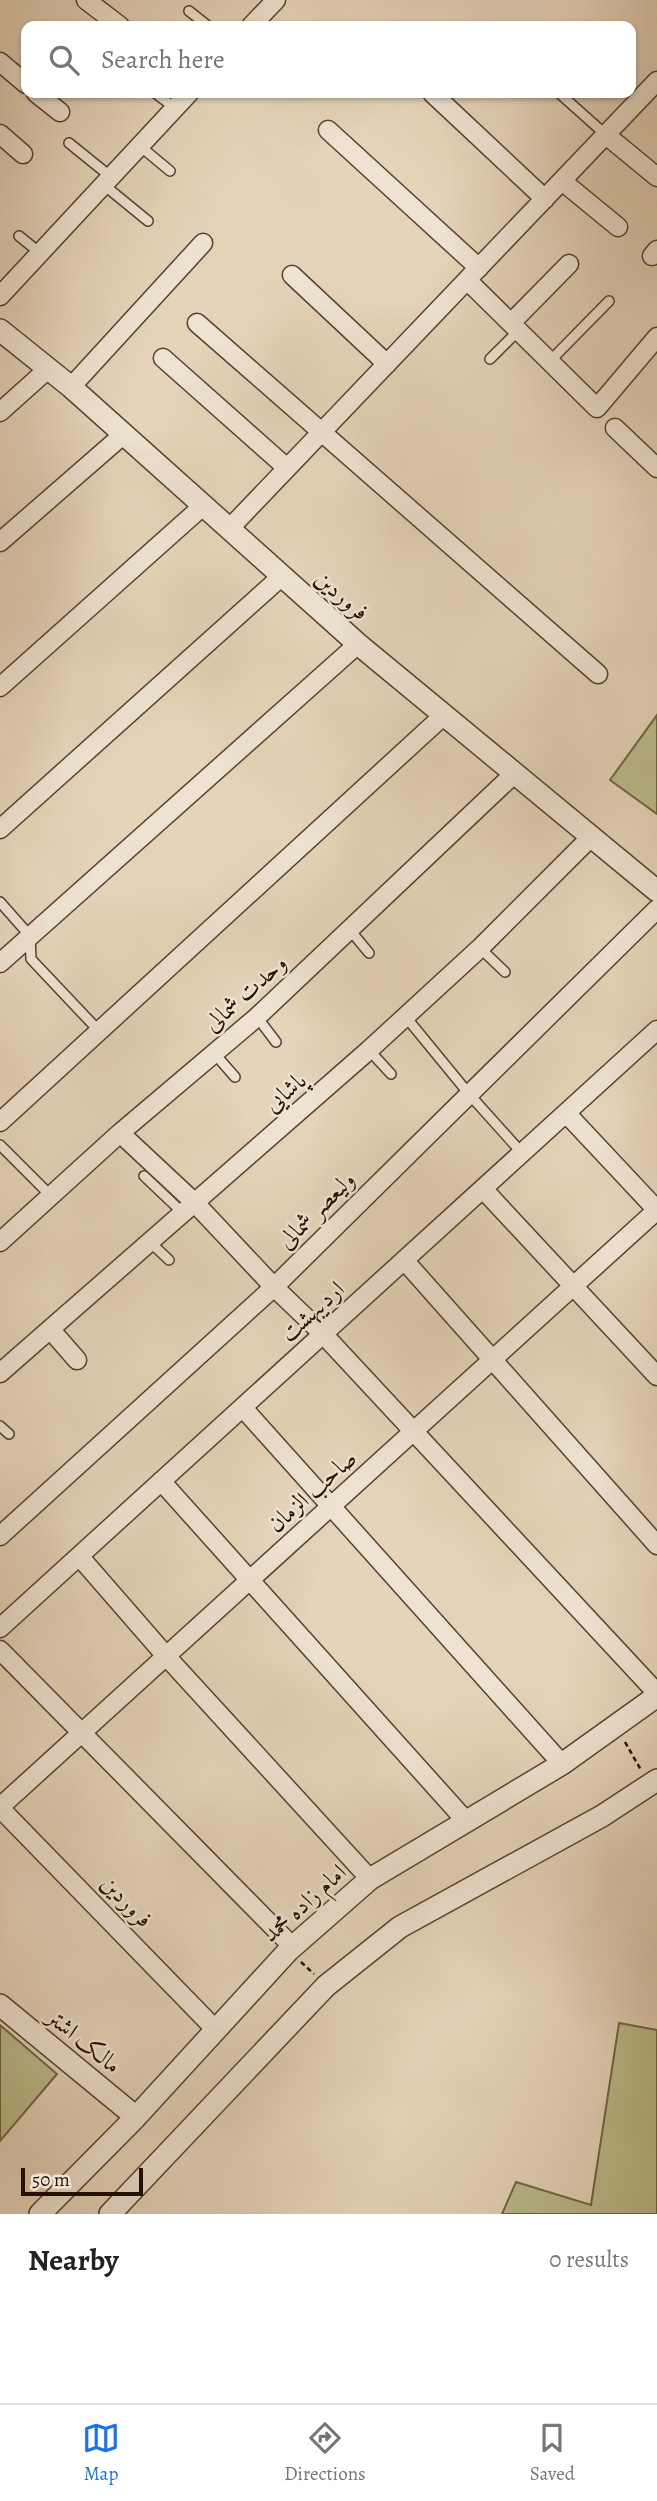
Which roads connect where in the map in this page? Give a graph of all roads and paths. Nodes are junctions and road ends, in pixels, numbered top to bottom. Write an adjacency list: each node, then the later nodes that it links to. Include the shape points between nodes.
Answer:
1 (86, 0): 4 (street)
2 (276, 0): 6 (street)
3 (189, 11): 5 (lane)
4 (113, 21)
5 (202, 21)
6 (256, 21)
7 (0, 62): 8 (street)
8 (21, 81)
9 (657, 81): 19 (street)
10 (42, 98): 16 (street)
11 (162, 98): 15 (lane)
12 (184, 98): 15 (street)
13 (437, 98): 27 (street)
14 (565, 98): 19 (lane)
15 (175, 108): 21 (street)
16 (60, 113)
17 (328, 130): 34 (street)
18 (0, 134): 22 (street)
19 (606, 135): 24 (street); 26 (street)
20 (69, 143): 25 (lane)
21 (140, 146): 23 (lane); 25 (street)
22 (23, 153)
23 (170, 171)
24 (657, 177)
25 (107, 181): 28 (lane); 32 (street)
26 (562, 181): 27 (street); 29 (street)
27 (545, 199): 34 (street)
28 (148, 221)
29 (618, 227)
30 (19, 236): 32 (lane)
31 (203, 243): 47 (street)
32 (40, 253): 36 (street)
33 (569, 264): 39 (street)
34 (473, 274): 39 (street); 45 (street)
35 (292, 275): 45 (street)
36 (0, 296)
37 (609, 301): 44 (lane)
38 (197, 323): 50 (street)
39 (515, 327): 43 (lane); 44 (street)
40 (0, 330): 46 (street, فروردین)
41 (657, 337): 44 (street, via 597,408)
42 (163, 358): 53 (street)
43 (490, 359)
44 (550, 361)
45 (387, 364): 50 (street)
46 (48, 369): 47 (street, فروردین); 48 (street)
47 (71, 387): 51 (street, فروردین)
48 (0, 412)
49 (615, 428): 52 (street)
50 (321, 433): 53 (street); 59 (street)
51 (124, 434): 54 (street, فروردین); 56 (street)
52 (657, 467)
53 (287, 468): 55 (street)
54 (204, 505): 55 (street, فروردین); 60 (street)
55 (229, 529): 57 (street, فروردین)
56 (0, 542)
57 (281, 577): 58 (street, فروردین); 63 (street)
58 (358, 644): 61 (street, فروردین); 69 (street)
59 (598, 674)
60 (0, 687)
61 (443, 716): 62 (street, فروردین); 76 (street)
62 (515, 773): 64 (street, فروردین); 68 (street, وحدت شمالی)
63 (0, 829)
64 (592, 836): 65 (street, فروردین); 70 (street, پاشایی)
65 (657, 891)
66 (0, 902): 69 (lane)
67 (657, 909): 83 (street, ولیعصر شمالی)
68 (350, 930): 71 (lane); 75 (street, وحدت شمالی)
69 (30, 936): 72 (street); 76 (lane, via 31,959)
70 (480, 948): 73 (lane); 74 (street, پاشایی)
71 (369, 953)
72 (0, 963)
73 (505, 972)
74 (405, 1016): 79 (street, پاشایی); 83 (lane)
75 (257, 1017): 78 (lane); 80 (street, وحدت شمالی)
76 (99, 1031): 85 (street)
77 (655, 1037): 84 (street, اردیبهشت)
78 (276, 1042)
79 (369, 1050): 81 (lane); 92 (street, پاشایی)
80 (214, 1053): 82 (lane); 86 (street, وحدت شمالی)
81 (391, 1074)
82 (235, 1077)
83 (469, 1094): 88 (lane); 99 (street, ولیعصر شمالی)
84 (566, 1114): 88 (street, اردیبهشت); 93 (street)
85 (0, 1122)
86 (120, 1133): 91 (street, وحدت شمالی); 92 (street)
87 (0, 1145): 91 (lane)
88 (522, 1153): 90 (street, اردیبهشت)
89 (145, 1176): 92 (lane)
90 (483, 1189): 97 (street, اردیبهشت); 98 (street)
91 (51, 1197): 94 (street, وحدت شمالی)
92 (189, 1208): 95 (street, پاشایی); 99 (street)
93 (657, 1210): 98 (street, صاحب الزمان)
94 (0, 1242)
95 (151, 1243): 96 (lane); 100 (street, پاشایی)
96 (169, 1259)
97 (404, 1260): 101 (street, اردیبهشت); 103 (street)
98 (574, 1286): 103 (street, صاحب الزمان); 105 (street)
99 (274, 1287): 101 (street); 112 (street, ولیعصر شمالی)
100 (50, 1329): 102 (street); 104 (street, پاشایی)
101 (323, 1335): 106 (street, اردیبهشت); 108 (street)
102 (78, 1360)
103 (493, 1360): 108 (street, صاحب الزمان); 113 (street)
104 (0, 1373)
105 (657, 1376)
106 (243, 1408): 110 (street, اردیبهشت); 111 (street)
107 (0, 1426): 109 (lane)
108 (413, 1432): 111 (street, صاحب الزمان); 119 (street)
109 (9, 1434)
110 (161, 1481): 114 (street, اردیبهشت); 115 (street)
111 (330, 1508): 115 (street, صاحب الزمان); 122 (street)
112 (0, 1536)
113 (657, 1545)
114 (79, 1556): 116 (street, اردیبهشت); 118 (street)
115 (249, 1581): 118 (street, صاحب الزمان); 125 (street)
116 (0, 1628)
117 (0, 1650): 121 (street)
118 (166, 1657): 121 (street, صاحب الزمان); 126 (street)
119 (657, 1694): 120 (street, امام زاده محمد)
120 (616, 1726): 122 (street, امام زاده محمد); 123 (path)
121 (81, 1734): 124 (street, صاحب الزمان); 127 (street)
122 (562, 1764): 125 (street, امام زاده محمد)
123 (653, 1783): 128 (street, via 400,1927)
124 (0, 1808): 130 (street, فروردین)
125 (466, 1821): 126 (street, امام زاده محمد)
126 (370, 1879): 127 (street, امام زاده محمد)
127 (291, 1949): 128 (path); 130 (street, امام زاده محمد)
128 (326, 1986): 133 (street)
129 (0, 2005): 131 (street, مالک اشتر)
130 (216, 2030): 131 (street, امام زاده محمد)
131 (136, 2117): 132 (street, امام زاده محمد)
132 (40, 2214)
133 (110, 2214)

